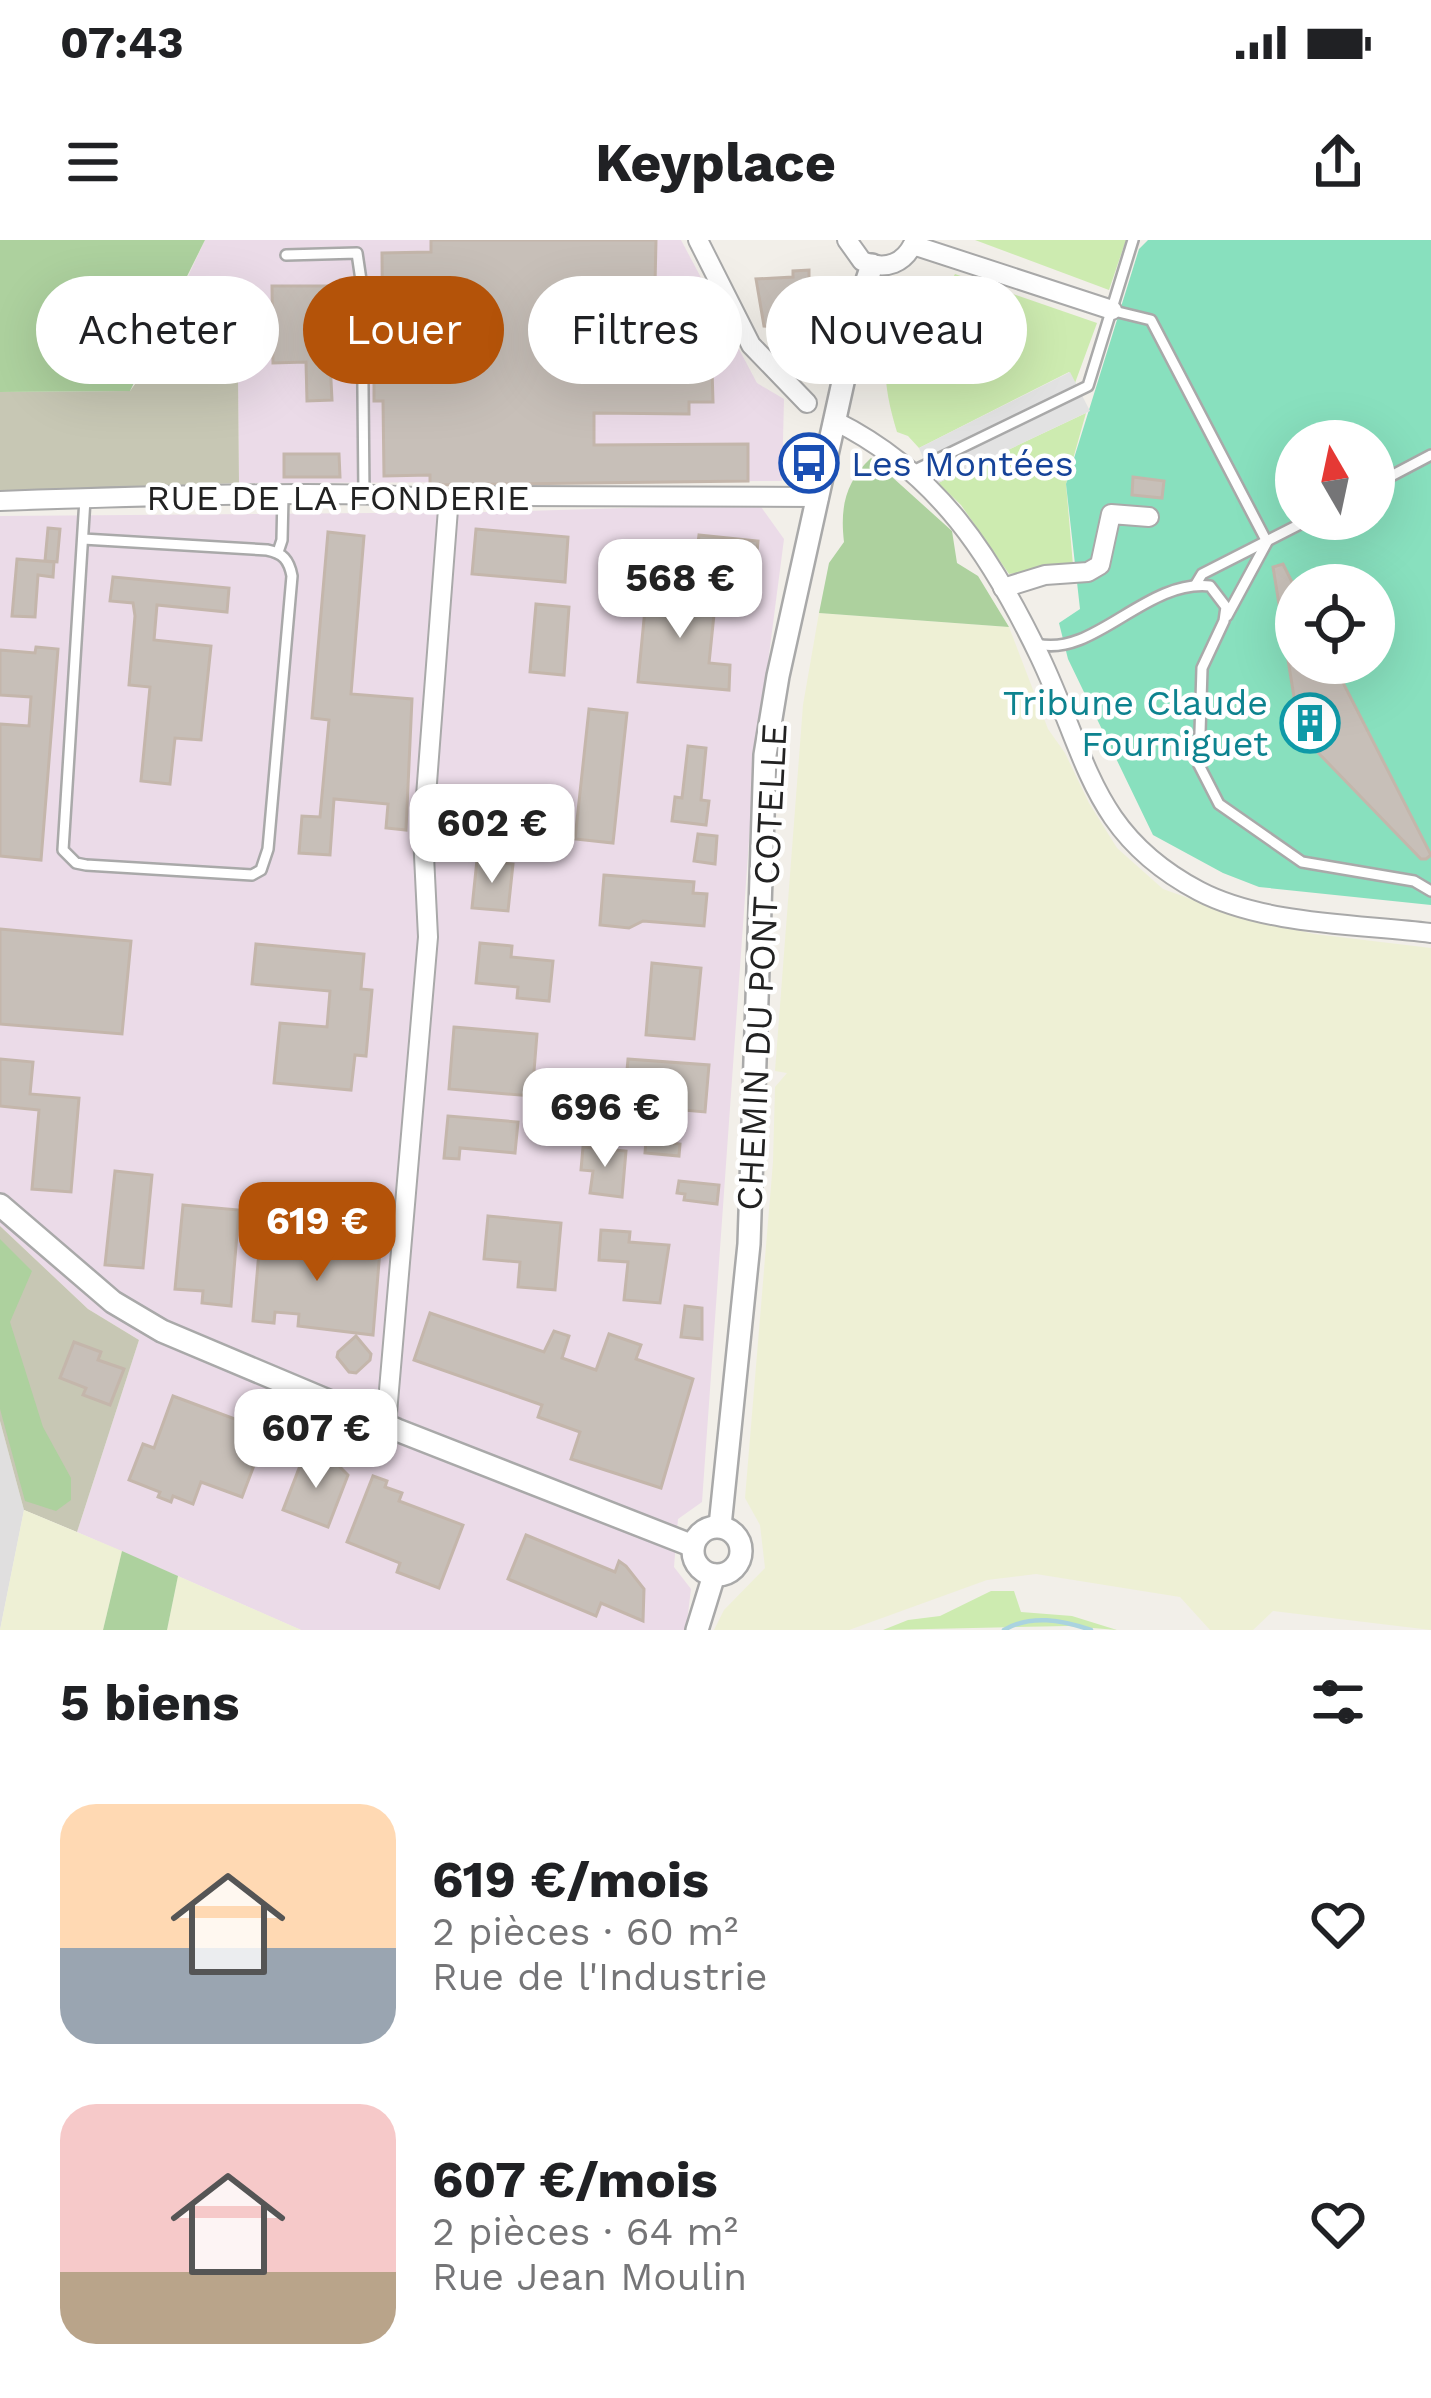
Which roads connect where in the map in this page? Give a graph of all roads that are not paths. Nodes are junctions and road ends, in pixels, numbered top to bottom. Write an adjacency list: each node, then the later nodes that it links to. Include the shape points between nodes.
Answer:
1 (698, 240): 8 (street, via 751,345)
2 (847, 240): 6 (street)
3 (1133, 240): 7 (lane)
4 (914, 243): 6 (street, via 897,262); 7 (street)
5 (286, 255): 13 (lane, via 357,253)
6 (872, 266): 9 (street, CHEMIN DU PONT COTELLE)
7 (1112, 310): 11 (lane, via 1088,386); 22 (lane, via 1151,320)
8 (807, 403)
9 (836, 417): 11 (street); 15 (street, CHEMIN DU PONT COTELLE)
10 (1431, 455): 12 (lane)
11 (911, 472): 25 (street, via 954,513)
12 (1395, 474)
13 (364, 495): 14 (street, RUE DE LA FONDERIE); 18 (street, RUE DE LA FONDERIE)
14 (284, 496): 16 (street, RUE DE LA FONDERIE); 23 (lane)
15 (819, 497): 18 (street, RUE DE LA FONDERIE); 32 (street, CHEMIN DU PONT COTELLE, via 765,754 748,1244)
16 (85, 499): 17 (street, RUE DE LA FONDERIE); 21 (lane)
17 (0, 501)
18 (445, 502): 31 (street, via 424,835 428,937)
19 (1149, 517): 25 (street, via 1111,514 1100,566 1088,572)
20 (1275, 538): 22 (lane)
21 (83, 539): 23 (lane); 23 (lane, via 63,850 86,865 242,877 261,870 268,849 292,576)
22 (1267, 542): 24 (lane); 26 (lane)
23 (278, 552)
24 (1196, 584): 26 (lane, via 1219,594); 27 (lane, via 1132,608 1084,638 1054,648)
25 (1003, 588): 27 (street)
26 (1224, 621): 28 (lane, via 1202,668 1199,765 1219,804 1302,862 1414,881)
27 (1032, 642): 29 (street, via 1106,813 1148,860 1256,912)
28 (1431, 891)
29 (1431, 933)
30 (0, 1204): 31 (street, via 113,1302 162,1331)
31 (386, 1425): 33 (street)
32 (720, 1526): 33 (street, via 700,1533); 34 (street, via 737,1536 742,1554 735,1568)
33 (693, 1546): 34 (street, via 695,1562)
34 (714, 1575): 35 (street)
35 (697, 1630)

